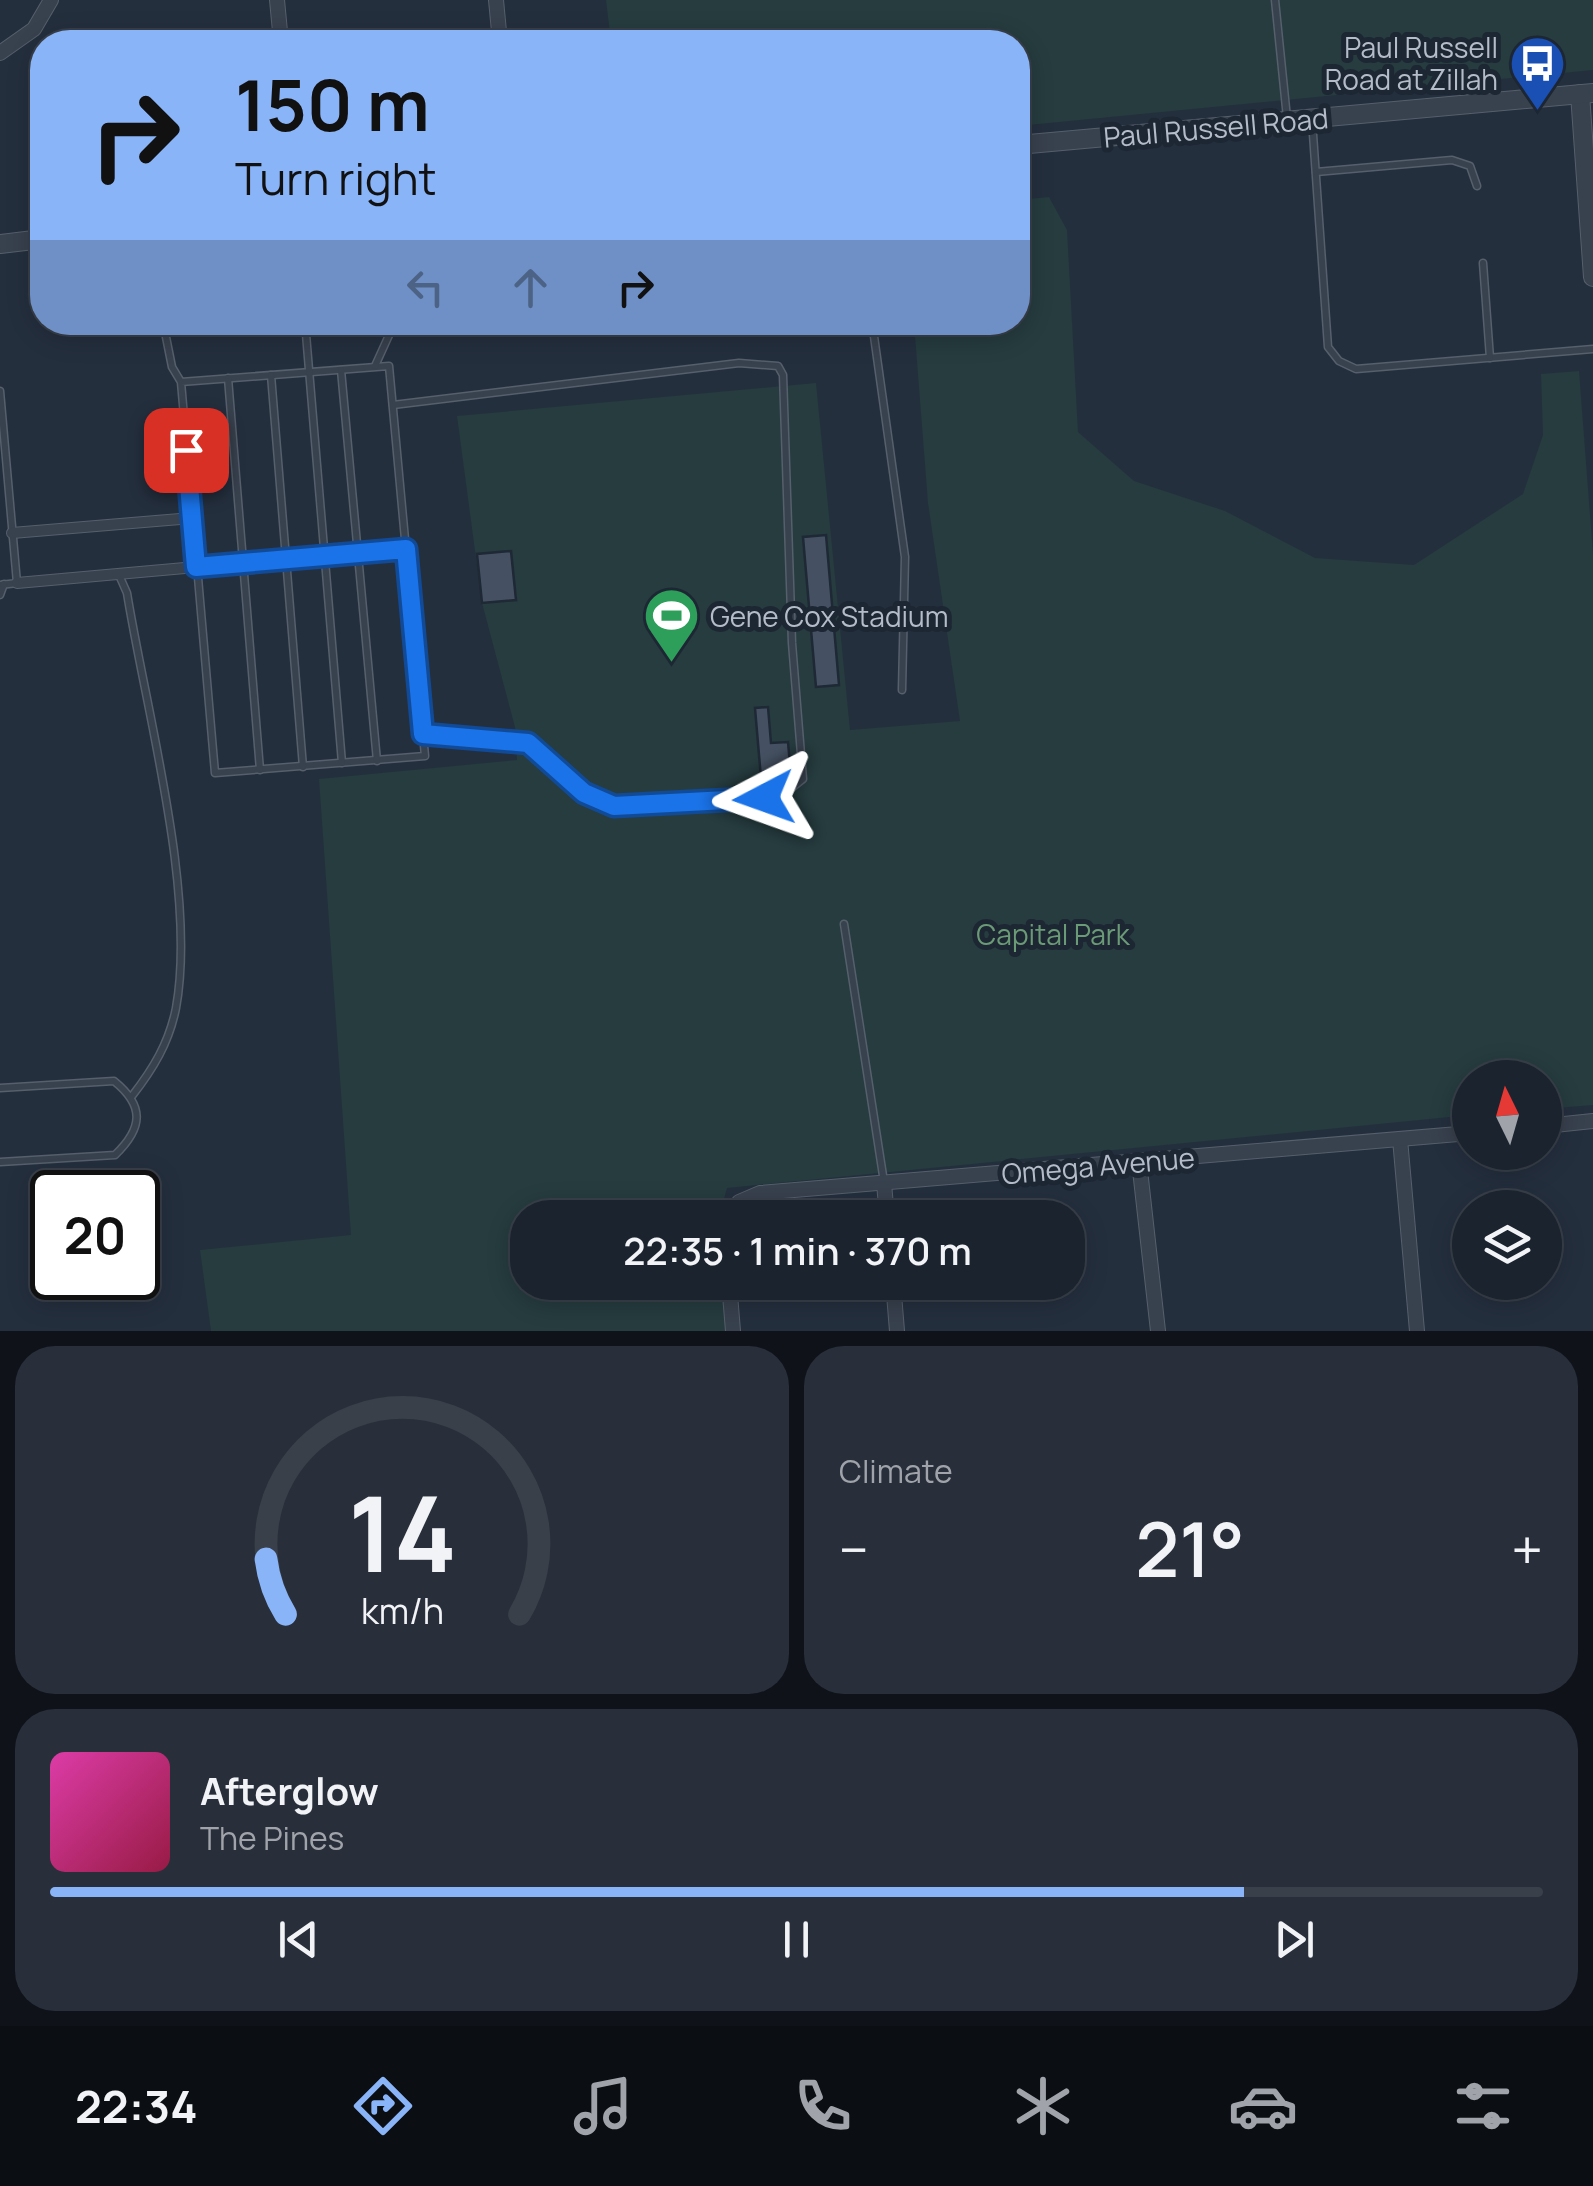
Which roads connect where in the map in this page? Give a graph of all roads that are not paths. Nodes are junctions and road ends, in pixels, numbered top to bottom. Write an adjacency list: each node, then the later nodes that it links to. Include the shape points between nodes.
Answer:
1 (51, 0): 5 (street)
2 (277, 0): 6 (street)
3 (496, 0): 7 (street)
4 (1275, 0): 12 (lane)
5 (33, 30)
6 (280, 30)
7 (499, 30)
8 (30, 32): 9 (street)
9 (0, 53)
10 (1587, 94): 11 (street, Paul Russell Road); 19 (street)
11 (1312, 118): 12 (street, Paul Russell Road); 14 (lane)
12 (1288, 121): 13 (street, Paul Russell Road)
13 (1030, 145)
14 (1316, 172): 15 (lane, via 1452,160 1470,166); 25 (lane, via 1328,347 1339,361 1356,369)
15 (1478, 186)
16 (30, 240): 17 (street)
17 (0, 244)
18 (1483, 264): 25 (lane)
19 (1593, 277)
20 (166, 335): 31 (lane)
21 (305, 335): 28 (lane)
22 (390, 335): 26 (lane)
23 (874, 335): 46 (lane, via 905,557)
24 (1593, 349): 25 (lane)
25 (1490, 358)
26 (374, 367): 27 (lane); 33 (lane, via 390,366)
27 (341, 370): 28 (lane); 37 (lane)
28 (308, 372): 29 (lane); 38 (lane)
29 (271, 375): 30 (lane); 39 (lane)
30 (228, 378): 31 (lane); 40 (lane)
31 (181, 382): 34 (lane)
32 (0, 390): 35 (lane)
33 (393, 405): 36 (lane); 47 (lane, via 739,363 778,366 783,376 803,779 764,798 614,806 584,793 528,743)
34 (192, 518): 35 (street); 41 (lane)
35 (6, 534): 43 (lane)
36 (406, 549): 37 (lane); 47 (lane)
37 (358, 553): 38 (lane); 48 (lane)
38 (324, 556): 39 (lane); 49 (lane)
39 (286, 560): 40 (lane); 50 (lane)
40 (243, 563): 41 (lane); 51 (lane)
41 (196, 567): 42 (street); 51 (lane, via 215,773)
42 (119, 574): 43 (street); 54 (lane, via 161,784 179,948 176,1010 158,1063)
43 (17, 583): 44 (lane)
44 (2, 584): 45 (lane)
45 (0, 595)
46 (902, 690)
47 (423, 734): 48 (lane, via 425,756)
48 (377, 761): 49 (lane)
49 (342, 763): 50 (lane)
50 (303, 767): 51 (lane)
51 (260, 770)
52 (844, 924): 61 (lane)
53 (0, 1088): 54 (lane, via 114,1081)
54 (132, 1096): 60 (lane, via 132,1139 115,1155)
55 (1593, 1122): 56 (street)
56 (1562, 1125)
57 (1452, 1135): 58 (street, Omega Avenue)
58 (1400, 1139): 59 (street, Omega Avenue); 69 (street)
59 (1139, 1161): 61 (street, Omega Avenue); 68 (street)
60 (0, 1162)
61 (884, 1183): 62 (street, Omega Avenue, via 760,1193); 63 (street)
62 (744, 1200)
63 (885, 1200)
64 (730, 1300): 66 (street)
65 (895, 1300): 67 (street)
66 (733, 1331)
67 (898, 1331)
68 (1158, 1331)
69 (1417, 1331)

